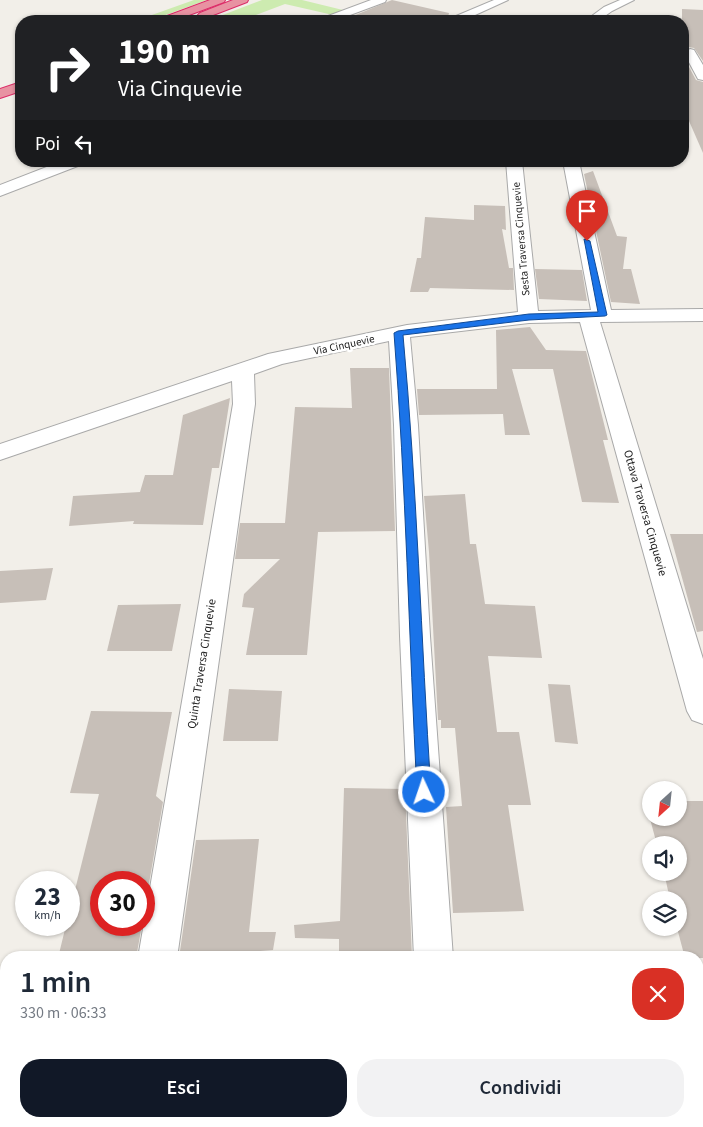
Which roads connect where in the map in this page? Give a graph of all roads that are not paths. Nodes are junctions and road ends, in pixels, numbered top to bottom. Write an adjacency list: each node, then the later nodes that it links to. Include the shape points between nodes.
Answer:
1 (220, 0): 6 (highway)
2 (243, 0): 7 (highway)
3 (381, 0): 8 (street)
4 (503, 0): 9 (street)
5 (629, 0): 10 (street)
6 (179, 15)
7 (204, 15)
8 (340, 15)
9 (467, 15)
10 (599, 15)
11 (692, 53): 13 (street)
12 (15, 76): 14 (highway)
13 (703, 76)
14 (0, 82)
15 (15, 88): 16 (highway)
16 (0, 94)
17 (62, 167): 20 (street)
18 (515, 167): 23 (street, Sesta Traversa Cinquevie)
19 (572, 167): 21 (street, Ottava Traversa Cinquevie)
20 (0, 191)
21 (595, 315): 22 (street, Via Cinquevie); 23 (street, Via Cinquevie); 27 (street, Ottava Traversa Cinquevie)
22 (703, 315)
23 (529, 317): 24 (street, Via Cinquevie)
24 (398, 333): 25 (street, Via Cinquevie, via 276,359); 29 (street, via 406,425)
25 (242, 370): 26 (street, Via Cinquevie); 28 (street, Quinta Traversa Cinquevie, via 244,404)
26 (0, 452)
27 (703, 711)
28 (158, 951)
29 (434, 951)

